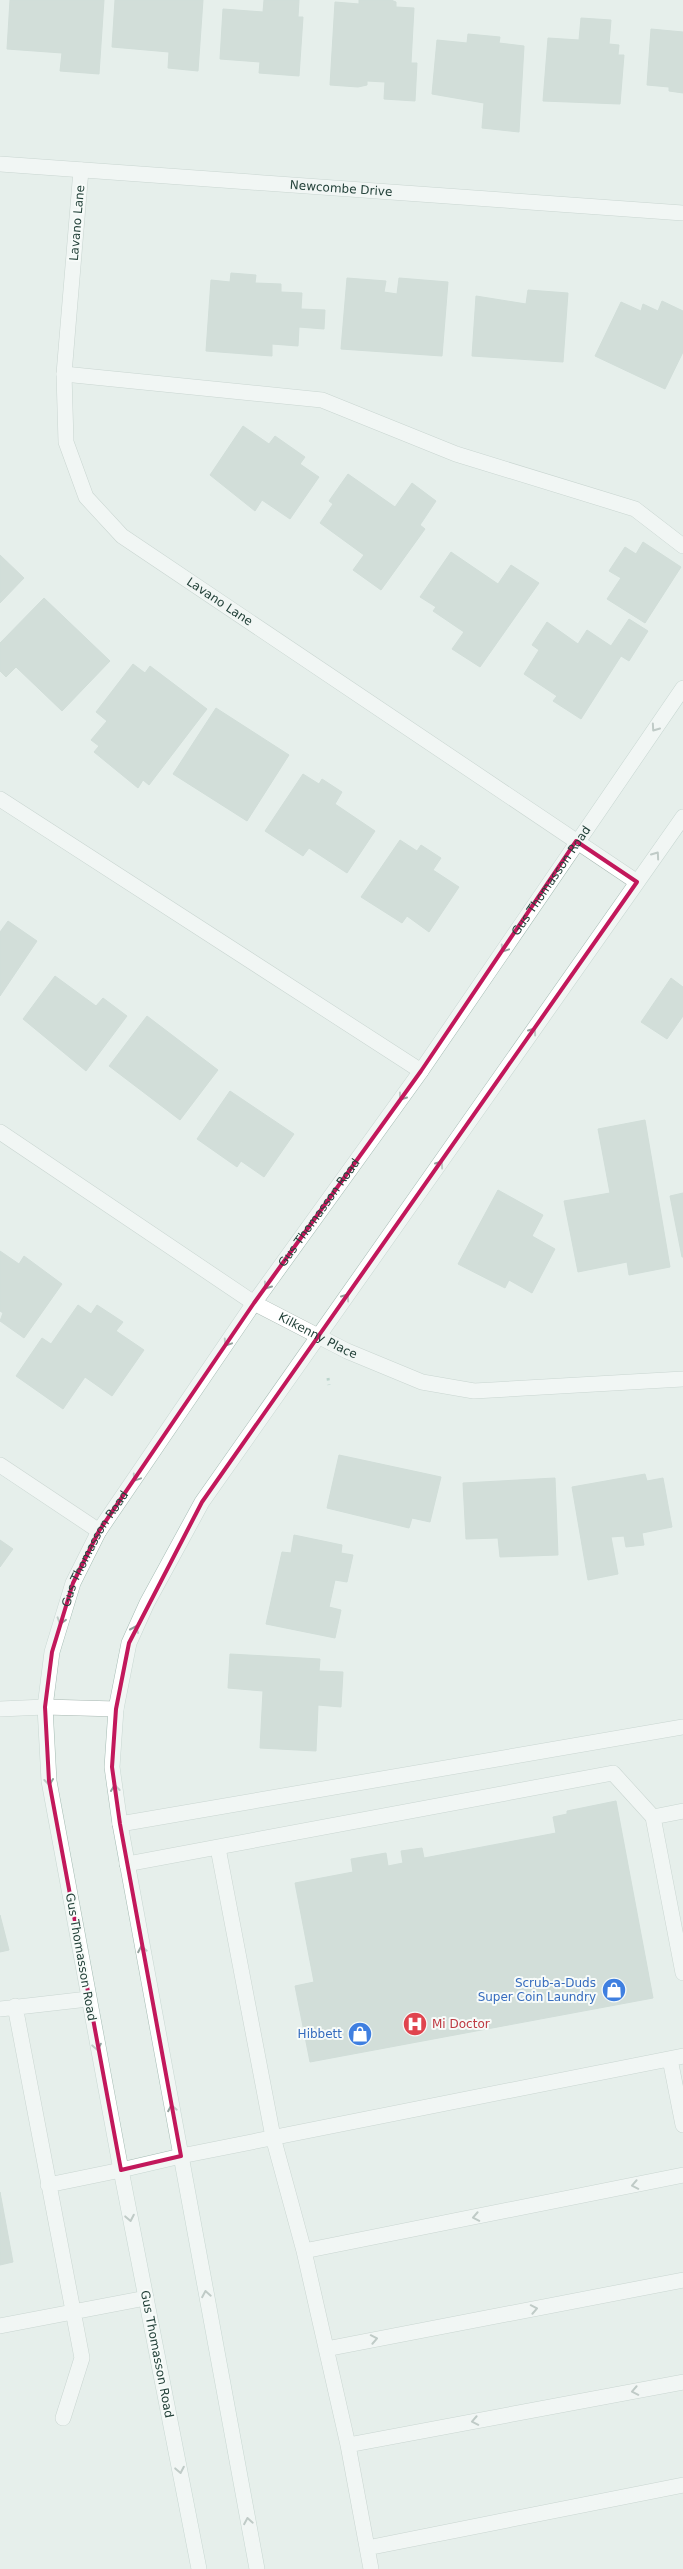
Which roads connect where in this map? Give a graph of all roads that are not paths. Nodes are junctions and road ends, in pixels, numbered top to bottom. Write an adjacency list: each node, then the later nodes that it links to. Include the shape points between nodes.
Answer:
1 (0, 164): 2 (main road, Newcombe Drive)
2 (81, 170): 3 (main road, Newcombe Drive); 4 (main road, Lavano Lane)
3 (683, 213)
4 (64, 374): 5 (main road, via 322,400 456,454 635,509); 9 (main road, Lavano Lane, via 66,442 86,497 122,536)
5 (683, 546)
6 (683, 688): 9 (main road, Gus Thomasson Road, one-way to 9)
7 (0, 799): 11 (main road)
8 (683, 817): 10 (main road, one-way to 8)
9 (576, 841): 10 (main road, Lavano Lane); 11 (main road, Gus Thomasson Road, one-way to 11)
10 (637, 882): 14 (main road, one-way to 10)
11 (422, 1071): 13 (main road, Gus Thomasson Road, one-way to 13)
12 (0, 1132): 13 (main road, Kilkenny Place)
13 (254, 1303): 14 (main road, Kilkenny Place); 17 (main road, Gus Thomasson Road, one-way to 17)
14 (318, 1337): 15 (main road, Kilkenny Place, via 422,1382 474,1391); 19 (main road, one-way to 14, via 129,1644 147,1603 202,1502)
15 (683, 1379)
16 (0, 1465): 17 (main road)
17 (99, 1532): 18 (main road, Gus Thomasson Road, one-way to 18, via 73,1583 52,1652)
18 (45, 1707): 19 (main road); 20 (main road); 29 (main road, Gus Thomasson Road, one-way to 29, via 48,1781)
19 (116, 1708): 24 (main road, one-way to 19, via 112,1767)
20 (0, 1709)
21 (683, 1728): 24 (main road)
22 (683, 1811): 23 (main road)
23 (653, 1817): 25 (main road, via 613,1772); 27 (main road)
24 (120, 1824): 26 (main road)
25 (218, 1848): 26 (main road); 33 (main road)
26 (127, 1864): 34 (main road, one-way to 26)
27 (678, 1924): 28 (main road)
28 (683, 1973)
29 (88, 1999): 30 (main road); 35 (main road, Gus Thomasson Road, one-way to 35)
30 (7, 2008): 37 (main road)
31 (676, 2057): 32 (main road); 33 (main road)
32 (683, 2125)
33 (273, 2137): 34 (main road); 38 (main road)
34 (181, 2156): 35 (main road); 50 (main road, one-way to 34)
35 (121, 2170): 37 (main road); 40 (main road, Gus Thomasson Road, one-way to 40)
36 (683, 2175): 38 (main road, one-way to 38)
37 (48, 2185): 41 (main road)
38 (304, 2251): 43 (main road)
39 (683, 2280): 43 (main road, one-way to 39)
40 (146, 2298): 41 (main road); 49 (main road, Gus Thomasson Road, one-way to 49)
41 (73, 2311): 42 (main road); 45 (main road, via 82,2358)
42 (0, 2326)
43 (326, 2348): 46 (main road)
44 (683, 2382): 46 (main road, one-way to 46)
45 (62, 2418)
46 (348, 2445): 48 (main road)
47 (683, 2485): 48 (main road)
48 (367, 2548): 51 (main road)
49 (199, 2569)
50 (257, 2569)
51 (371, 2569)

